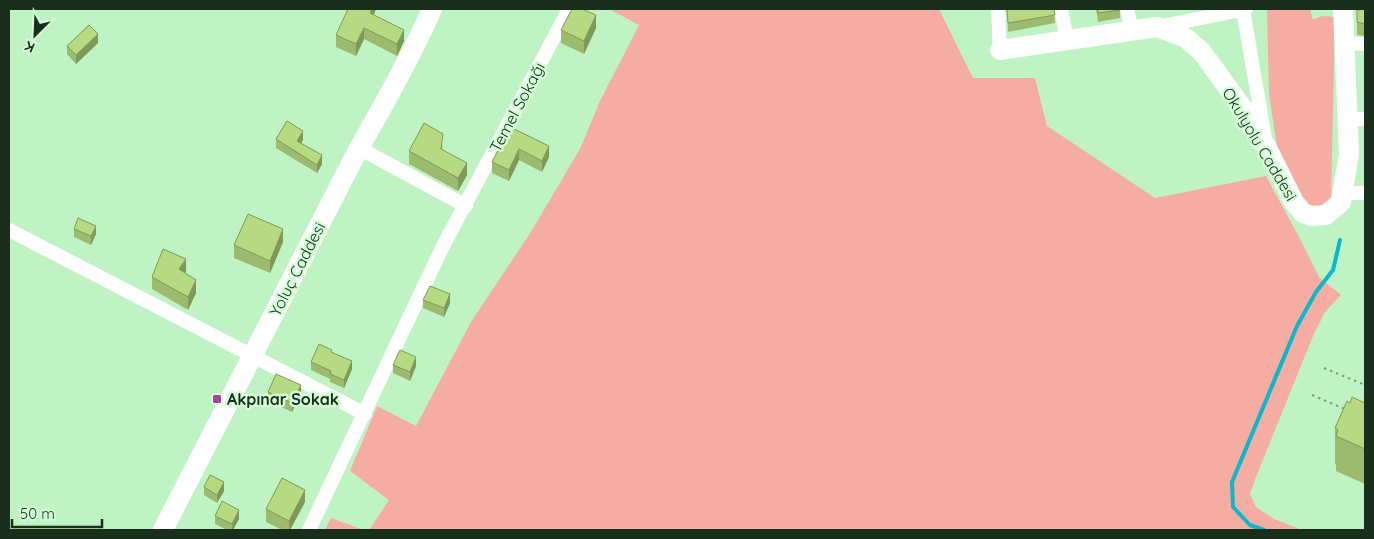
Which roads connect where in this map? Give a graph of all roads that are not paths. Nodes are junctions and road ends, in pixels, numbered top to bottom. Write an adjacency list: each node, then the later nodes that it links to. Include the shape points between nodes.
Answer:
1 (432, 9): 16 (street, Yoluç Caddesi)
2 (569, 9): 20 (street, Temel Sokağı)
3 (998, 9): 14 (street)
4 (1061, 9): 11 (street)
5 (1127, 9): 10 (street)
6 (1244, 9): 8 (street); 17 (street)
7 (1343, 9): 12 (street, Okulyolu Caddesi)
8 (1180, 15): 9 (street)
9 (1157, 27): 10 (street, Okulyolu Caddesi); 17 (street, Okulyolu Caddesi, via 1186,38 1202,52 1244,110)
10 (1132, 30): 11 (street, Okulyolu Caddesi)
11 (1068, 40): 14 (street, Okulyolu Caddesi)
12 (1344, 43): 13 (street); 15 (street, Okulyolu Caddesi)
13 (1365, 44)
14 (1000, 50)
15 (1356, 119): 18 (street, Okulyolu Caddesi)
16 (359, 148): 20 (street); 22 (street, Yoluç Caddesi)
17 (1266, 148): 18 (street, Okulyolu Caddesi, via 1303,213 1326,215 1341,202)
18 (1343, 193): 19 (street)
19 (1365, 193)
20 (466, 206): 23 (street, Temel Sokağı, via 422,290)
21 (9, 230): 22 (street)
22 (252, 357): 23 (street); 24 (street, Yoluç Caddesi)
23 (365, 414): 25 (street)
24 (163, 530)
25 (310, 530)

